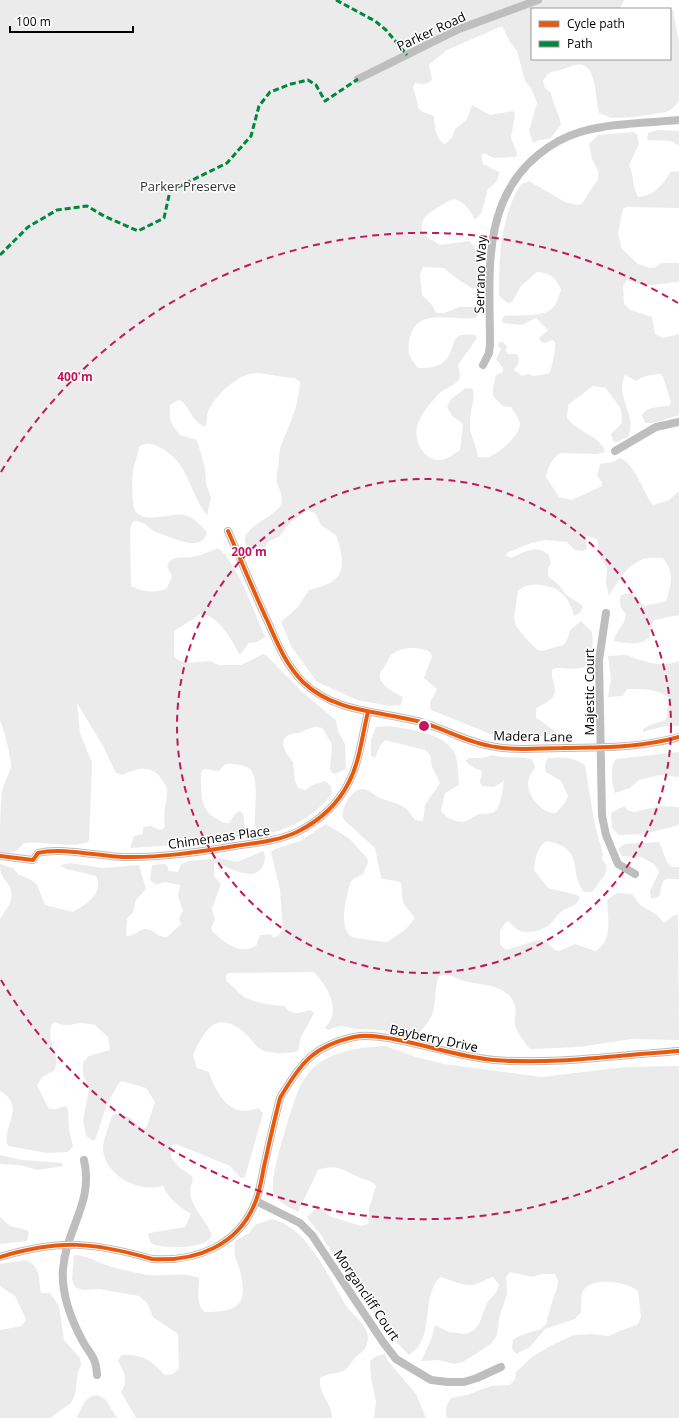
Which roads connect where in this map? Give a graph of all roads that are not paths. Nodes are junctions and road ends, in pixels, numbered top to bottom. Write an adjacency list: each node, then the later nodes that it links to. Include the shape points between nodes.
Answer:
1 (538, 0): 2 (street, Parker Road, via 459,29)
2 (358, 79)
3 (679, 120): 4 (street, Serrano Way, via 579,132 548,147 516,177 502,201 492,232 490,344 489,354)
4 (483, 365)
5 (679, 422): 6 (street, via 656,427)
6 (615, 451)
7 (228, 531): 9 (street, Madera Lane, via 280,650 295,673 304,683 326,698)
8 (606, 613): 11 (street, Majestic Court, via 599,660)
9 (368, 712): 11 (street, Madera Lane, via 425,723 496,748); 12 (street, Chimeneas Place, via 359,756 345,789 333,805 296,833 260,843 160,855 124,857 52,852 38,853 33,860)
10 (679, 737): 11 (street, Madera Lane, via 643,745)
11 (601, 747): 13 (street, Majestic Court, via 602,816 606,835 618,864)
12 (0, 856)
13 (635, 874)
14 (679, 1051): 16 (street, Bayberry Drive, via 536,1062 493,1060 376,1036 356,1037 324,1047 310,1056 280,1098)
15 (84, 1160): 17 (street, via 88,1184)
16 (256, 1201): 17 (street, via 234,1235 205,1252 186,1259 152,1259 91,1245); 19 (street, Morgancliff Court, via 300,1223 312,1235 396,1359 431,1380 448,1382 470,1380)
17 (68, 1244): 18 (street, via 44,1245); 20 (street, via 63,1270 67,1304 76,1328 93,1355)
18 (0, 1257)
19 (501, 1367)
20 (97, 1376)

